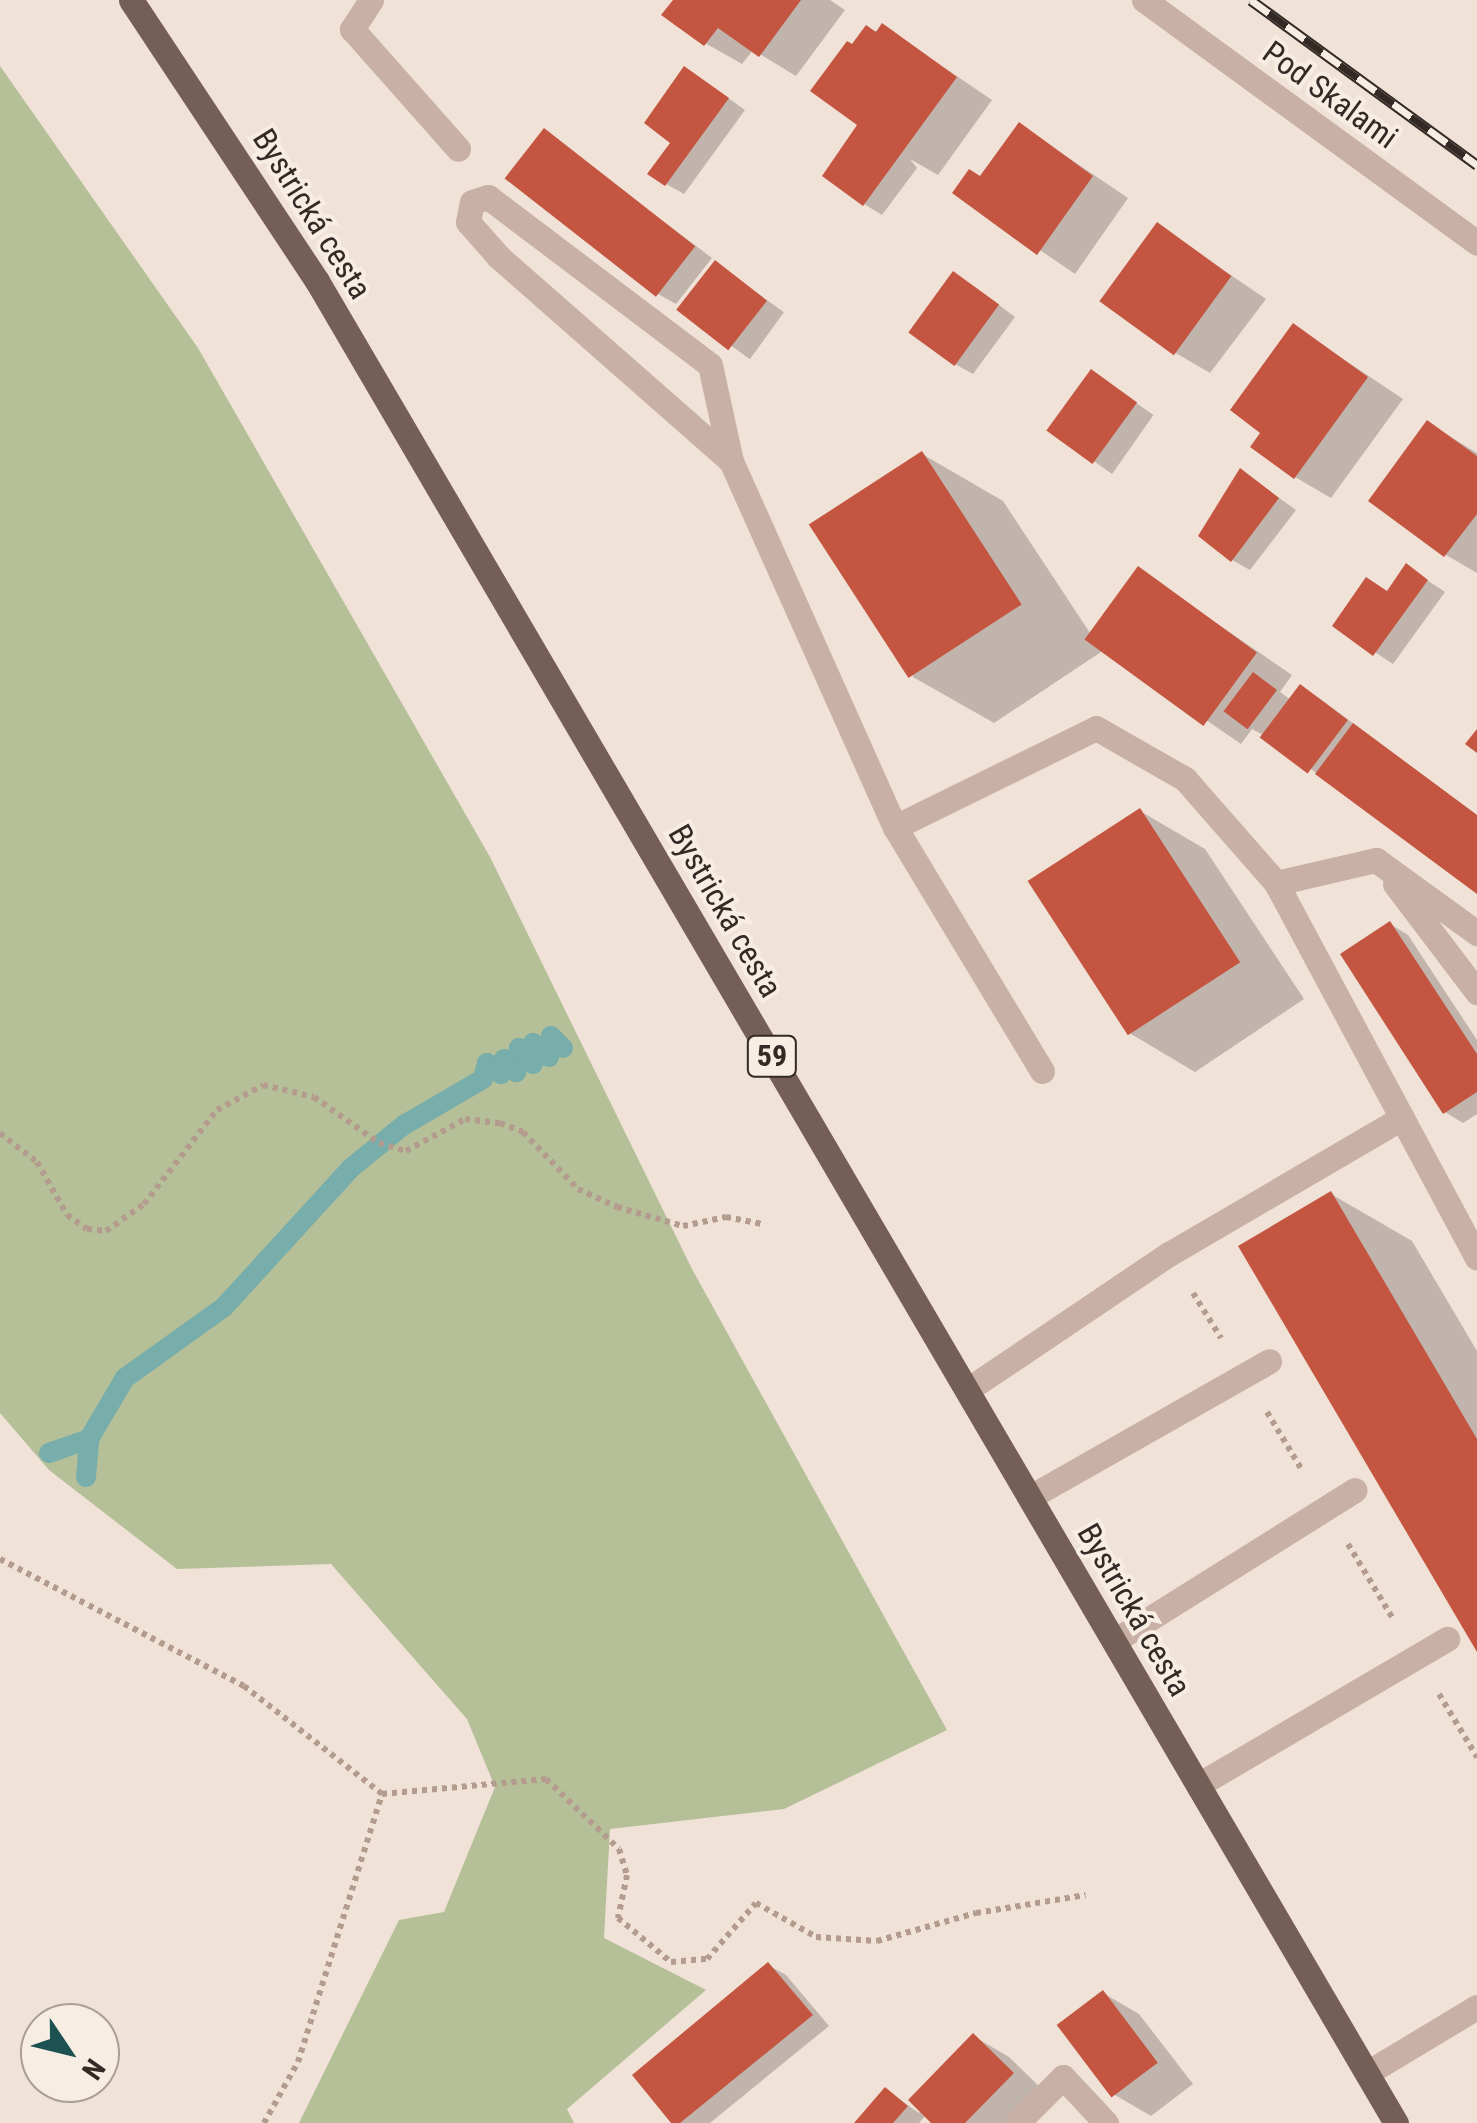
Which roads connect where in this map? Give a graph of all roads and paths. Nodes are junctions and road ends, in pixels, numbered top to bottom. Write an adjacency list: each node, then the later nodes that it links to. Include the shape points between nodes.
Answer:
1 (131, 0): 18 (main road, Bystrická cesta / 59, via 317,281)
2 (371, 0): 4 (street, via 352,29)
3 (1144, 0): 5 (street, Pod Skalami)
4 (458, 149)
5 (1477, 243)
6 (731, 460): 6 (street, via 710,365 488,197 472,202 468,222 498,256); 7 (street)
7 (896, 827): 9 (street, via 1096,728 1185,779); 12 (street)
8 (1376, 860): 9 (street); 10 (street); 11 (street)
9 (1276, 883): 13 (street)
10 (1477, 933)
11 (1477, 992)
12 (1042, 1070)
13 (1402, 1118): 16 (street); 18 (street, via 1169,1254)
14 (0, 1133): 15 (path, via 37,1162 67,1215 87,1229 106,1231 144,1204 217,1110 263,1085 314,1098 379,1142 406,1152 465,1118 500,1123 523,1132 578,1189 617,1206 683,1226 726,1217)
15 (762, 1224)
16 (1477, 1258)
17 (1269, 1361): 20 (street)
18 (970, 1388): 20 (main road, Bystrická cesta / 59)
19 (1355, 1490): 23 (street)
20 (1030, 1497): 23 (main road, Bystrická cesta / 59)
21 (0, 1560): 25 (path, via 244,1686)
22 (1447, 1639): 24 (street)
23 (1114, 1641): 24 (main road, Bystrická cesta / 59)
24 (1198, 1785): 28 (main road, Bystrická cesta / 59)
25 (382, 1794): 26 (path, via 546,1779 619,1849 627,1874 618,1918 672,1962 707,1959 756,1902 816,1936 877,1941 976,1913); 29 (path, via 298,2062)
26 (1086, 1895)
27 (1477, 2007): 28 (street)
28 (1367, 2073): 32 (main road, Bystrická cesta / 59)
29 (264, 2123)
30 (1017, 2123): 31 (street, via 1064,2077)
31 (1106, 2123)
32 (1396, 2123)

